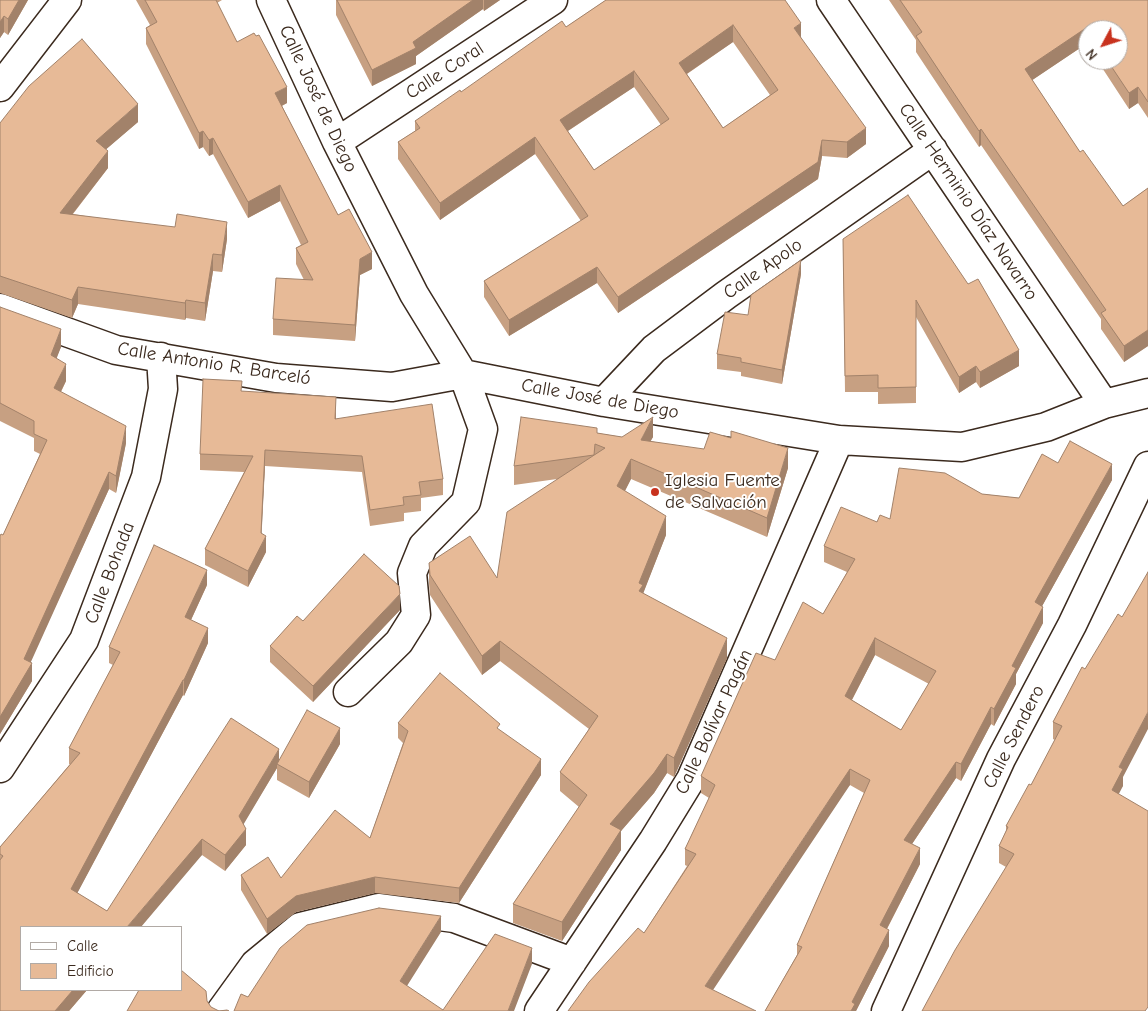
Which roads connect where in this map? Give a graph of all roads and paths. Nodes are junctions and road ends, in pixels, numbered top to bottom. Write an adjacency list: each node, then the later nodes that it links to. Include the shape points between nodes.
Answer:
1 (67, 0): 5 (street)
2 (271, 0): 6 (street, Calle José de Diego)
3 (553, 0): 6 (street, Calle Coral)
4 (831, 0): 7 (street, Calle Herminio Díaz Navarro)
5 (0, 87)
6 (337, 142): 10 (street, Calle José de Diego, via 414,294)
7 (933, 150): 12 (street, Calle Apolo, via 654,349); 13 (street, Calle Herminio Díaz Navarro)
8 (0, 308): 9 (street, Calle Antonio R. Barceló, via 116,350)
9 (161, 357): 10 (street, Calle Antonio R. Barceló, via 276,378 392,387); 17 (street, Calle Bohada, via 163,389 146,477 84,640)
10 (463, 374): 12 (street, Calle José de Diego); 16 (street, via 483,429 466,502 423,546 412,574 416,615 399,642)
11 (1148, 393): 13 (street, Calle José de Diego)
12 (604, 402): 14 (street, Calle José de Diego)
13 (1104, 404): 14 (street, Calle José de Diego, via 1046,427 962,447)
14 (839, 440): 18 (street, Calle Bolívar Pagán, via 691,779)
15 (1148, 466): 21 (street, Calle Sendero, via 1072,625 1001,759)
16 (348, 692)
17 (0, 768)
18 (572, 962): 19 (street, via 454,918 378,908 300,926 254,964); 20 (street, Calle Bolívar Pagán)
19 (221, 1011)
20 (539, 1011)
21 (886, 1011)

